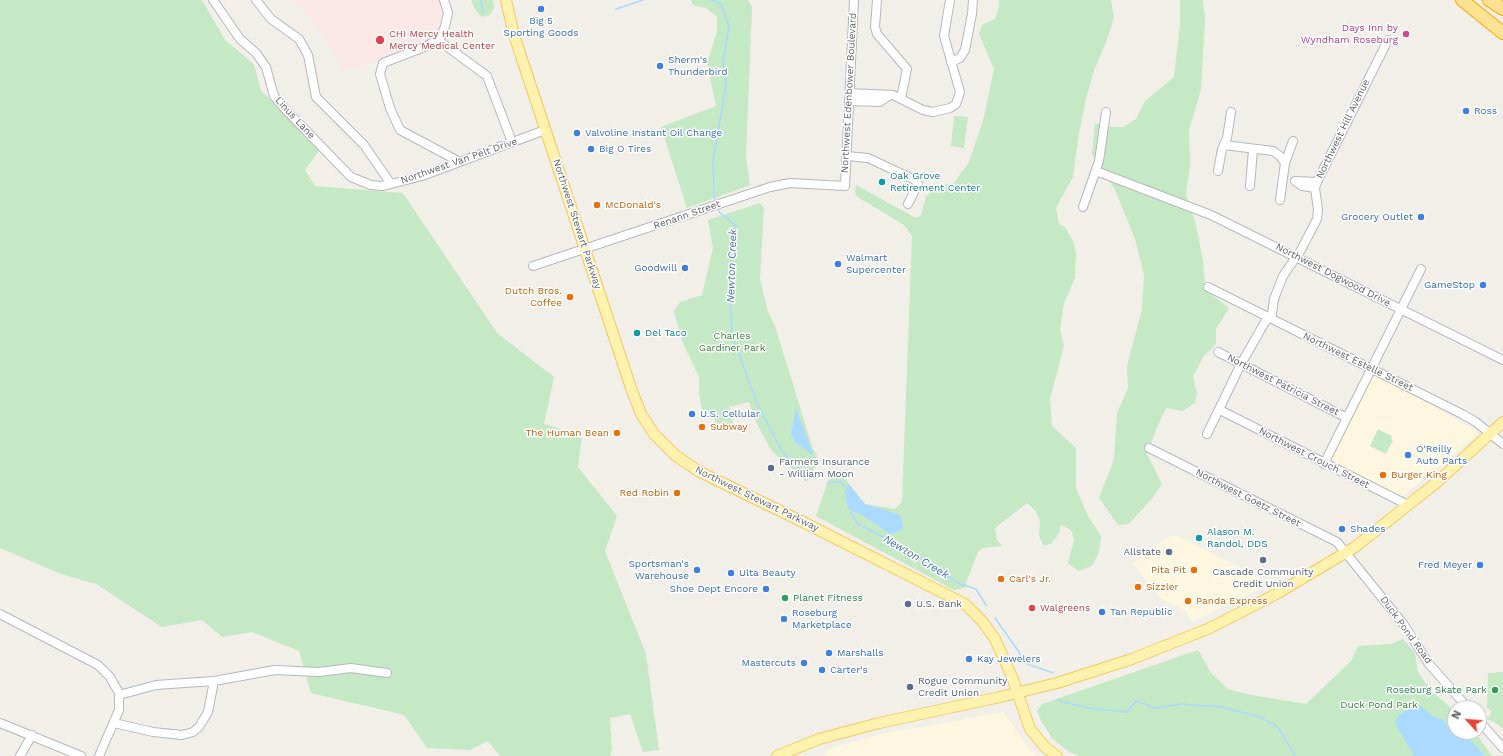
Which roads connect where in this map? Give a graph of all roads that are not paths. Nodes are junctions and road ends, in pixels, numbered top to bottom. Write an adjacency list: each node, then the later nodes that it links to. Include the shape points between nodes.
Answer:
1 (213, 0): 33 (street, Linus Lane, via 240,39 256,53 266,67 274,96 286,110 351,176 371,185)
2 (256, 0): 33 (street, Northwest Van Pelt Drive, via 271,19 300,39 308,55 316,97 364,145)
3 (444, 0): 15 (street, via 448,13 447,20)
4 (506, 0): 22 (main road, Northwest Stewart Parkway, via 514,35)
5 (854, 0): 18 (street, Northwest Edenbower Boulevard)
6 (877, 0): 19 (street, via 876,31 907,69)
7 (950, 0): 17 (street, via 944,32)
8 (973, 0): 17 (street, via 965,50 960,58)
9 (1462, 0): 14 (highway)
10 (1468, 0): 13 (highway)
11 (1488, 0): 12 (highway)
12 (1503, 9)
13 (1503, 22)
14 (1503, 33)
15 (438, 40): 24 (street, via 487,76); 28 (street, via 383,62 380,74 390,108 400,130)
16 (1388, 40): 34 (street, Northwest Hill Avenue)
17 (951, 62): 19 (street, via 960,92 958,102 953,106 946,110 928,112)
18 (849, 97): 19 (street, via 880,102 890,95); 27 (street, Northwest Edenbower Boulevard)
19 (901, 98)
20 (1106, 112): 30 (street)
21 (1231, 112): 25 (street)
22 (546, 130): 24 (street, Northwest Van Pelt Drive); 40 (main road, Northwest Stewart Parkway)
23 (1293, 141): 29 (street)
24 (512, 142): 28 (street, Northwest Van Pelt Drive)
25 (1224, 145): 26 (street); 31 (street)
26 (1253, 150): 29 (street, via 1273,151); 36 (street)
27 (847, 156): 35 (street, Northwest Edenbower Boulevard); 38 (street, via 868,158 915,180 918,184)
28 (458, 161): 33 (street, Northwest Van Pelt Drive, via 422,176)
29 (1285, 164): 32 (street)
30 (1096, 171): 39 (street); 41 (street, Northwest Dogwood Drive, via 1211,215)
31 (1218, 171)
32 (1283, 176): 34 (street, via 1288,180); 37 (street)
33 (391, 184)
34 (1316, 185): 41 (street, Northwest Hill Avenue, via 1317,219)
35 (845, 186): 40 (street, Renann Street, via 790,183 770,187)
36 (1250, 186)
37 (1280, 200)
38 (908, 204)
39 (1083, 207)
40 (586, 249): 42 (street, Renann Street); 64 (main road, Northwest Stewart Parkway, via 634,397 646,424 660,442 700,472 965,604 995,639)
41 (1296, 256): 45 (street, Northwest Dogwood Drive); 46 (street, Northwest Hill Avenue, via 1279,284 1272,314)
42 (533, 266)
43 (1421, 269): 45 (street)
44 (1208, 287): 46 (street, Northwest Estelle Street)
45 (1401, 309): 48 (street, Northwest Dogwood Drive); 50 (street)
46 (1268, 318): 49 (street, Northwest Hill Avenue); 50 (street, Northwest Estelle Street)
47 (1218, 352): 49 (street, Northwest Patricia Street)
48 (1503, 360)
49 (1241, 364): 51 (street, Northwest Hill Avenue); 52 (street, Northwest Patricia Street)
50 (1371, 370): 52 (street); 54 (street, Northwest Estelle Street, via 1462,414)
51 (1220, 410): 55 (street, Northwest Hill Avenue); 58 (street, Northwest Crouch Street)
52 (1347, 418): 58 (street)
53 (1503, 422): 54 (main road)
54 (1491, 433): 56 (street, Northwest Estelle Street); 59 (main road)
55 (1207, 434)
56 (1503, 444)
57 (1149, 448): 60 (street, Northwest Goetz Street, via 1337,542)
58 (1324, 464): 59 (street, Northwest Crouch Street)
59 (1408, 505): 60 (main road)
60 (1345, 552): 64 (main road, via 1278,593 1175,643 1057,683); 66 (street, Duck Pond Road, via 1404,625 1429,664)
61 (0, 614): 65 (street, via 98,665 110,677)
62 (387, 673): 63 (street, via 351,668 319,672 286,669)
63 (214, 681): 65 (street, via 160,684); 68 (street, via 208,712 194,732 182,735 153,732)
64 (1017, 693): 75 (main road, via 879,723 819,739); 76 (main road, Northwest Stewart Parkway, via 1030,729 1045,747)
65 (119, 695): 68 (street, via 119,710)
66 (1461, 700)
67 (0, 723): 70 (street)
68 (114, 723): 74 (street)
69 (1487, 730): 71 (street)
70 (32, 735): 72 (street); 73 (street)
71 (1503, 748)
72 (20, 756)
73 (81, 756)
74 (99, 756)
75 (777, 756)
76 (1057, 756)

